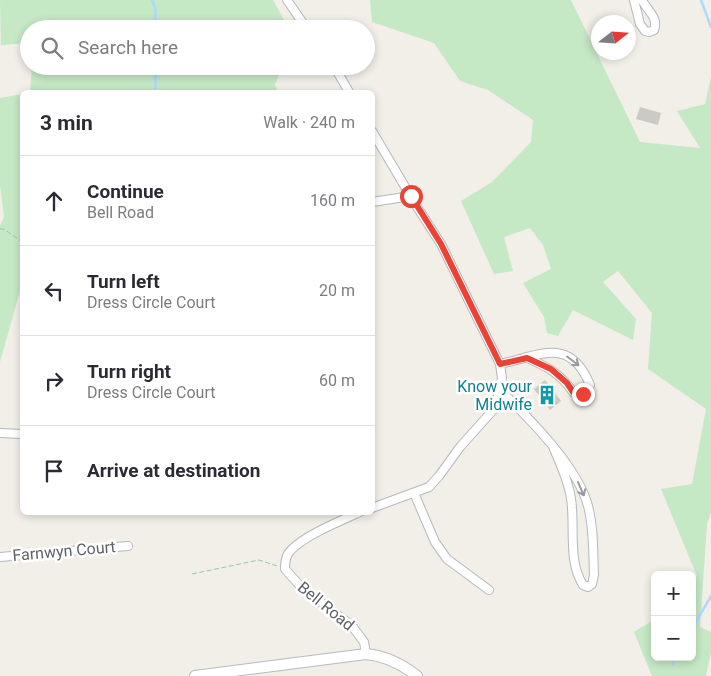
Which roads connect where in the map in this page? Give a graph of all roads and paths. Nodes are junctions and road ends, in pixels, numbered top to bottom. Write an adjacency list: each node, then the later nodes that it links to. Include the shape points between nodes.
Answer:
1 (287, 0): 4 (street)
2 (634, 0): 3 (street, via 640,24 645,32 649,32 656,25 654,16)
3 (642, 0)
4 (301, 20)
5 (339, 75): 6 (street)
6 (348, 90)
7 (375, 136): 8 (street)
8 (411, 196): 9 (street); 13 (street, via 441,244)
9 (375, 202)
10 (0, 229): 11 (path)
11 (20, 241)
12 (527, 358): 12 (street, one-way to 12, via 555,352 573,358 585,372 590,385 583,394 573,392 551,369); 13 (street)
13 (500, 364): 14 (street)
14 (500, 390): 17 (street); 18 (street, via 494,408 439,476 429,487)
15 (0, 433): 16 (street)
16 (20, 434)
17 (554, 449): 17 (street, one-way to 17, via 578,482 592,520 594,576 588,586 583,585 576,571 572,507 566,478)
18 (414, 493): 19 (street); 25 (street, via 435,542 447,559)
19 (375, 507)
20 (354, 515): 23 (street, Bell Road, via 307,538 289,552)
21 (128, 546): 22 (street, Farnwyn Court)
22 (0, 557)
23 (285, 569): 24 (path, via 259,560); 26 (street, Bell Road, via 302,588 352,626 364,642)
24 (192, 574)
25 (489, 590)
26 (366, 654): 27 (main road); 28 (main road, via 390,659)
27 (195, 676)
28 (417, 676)

